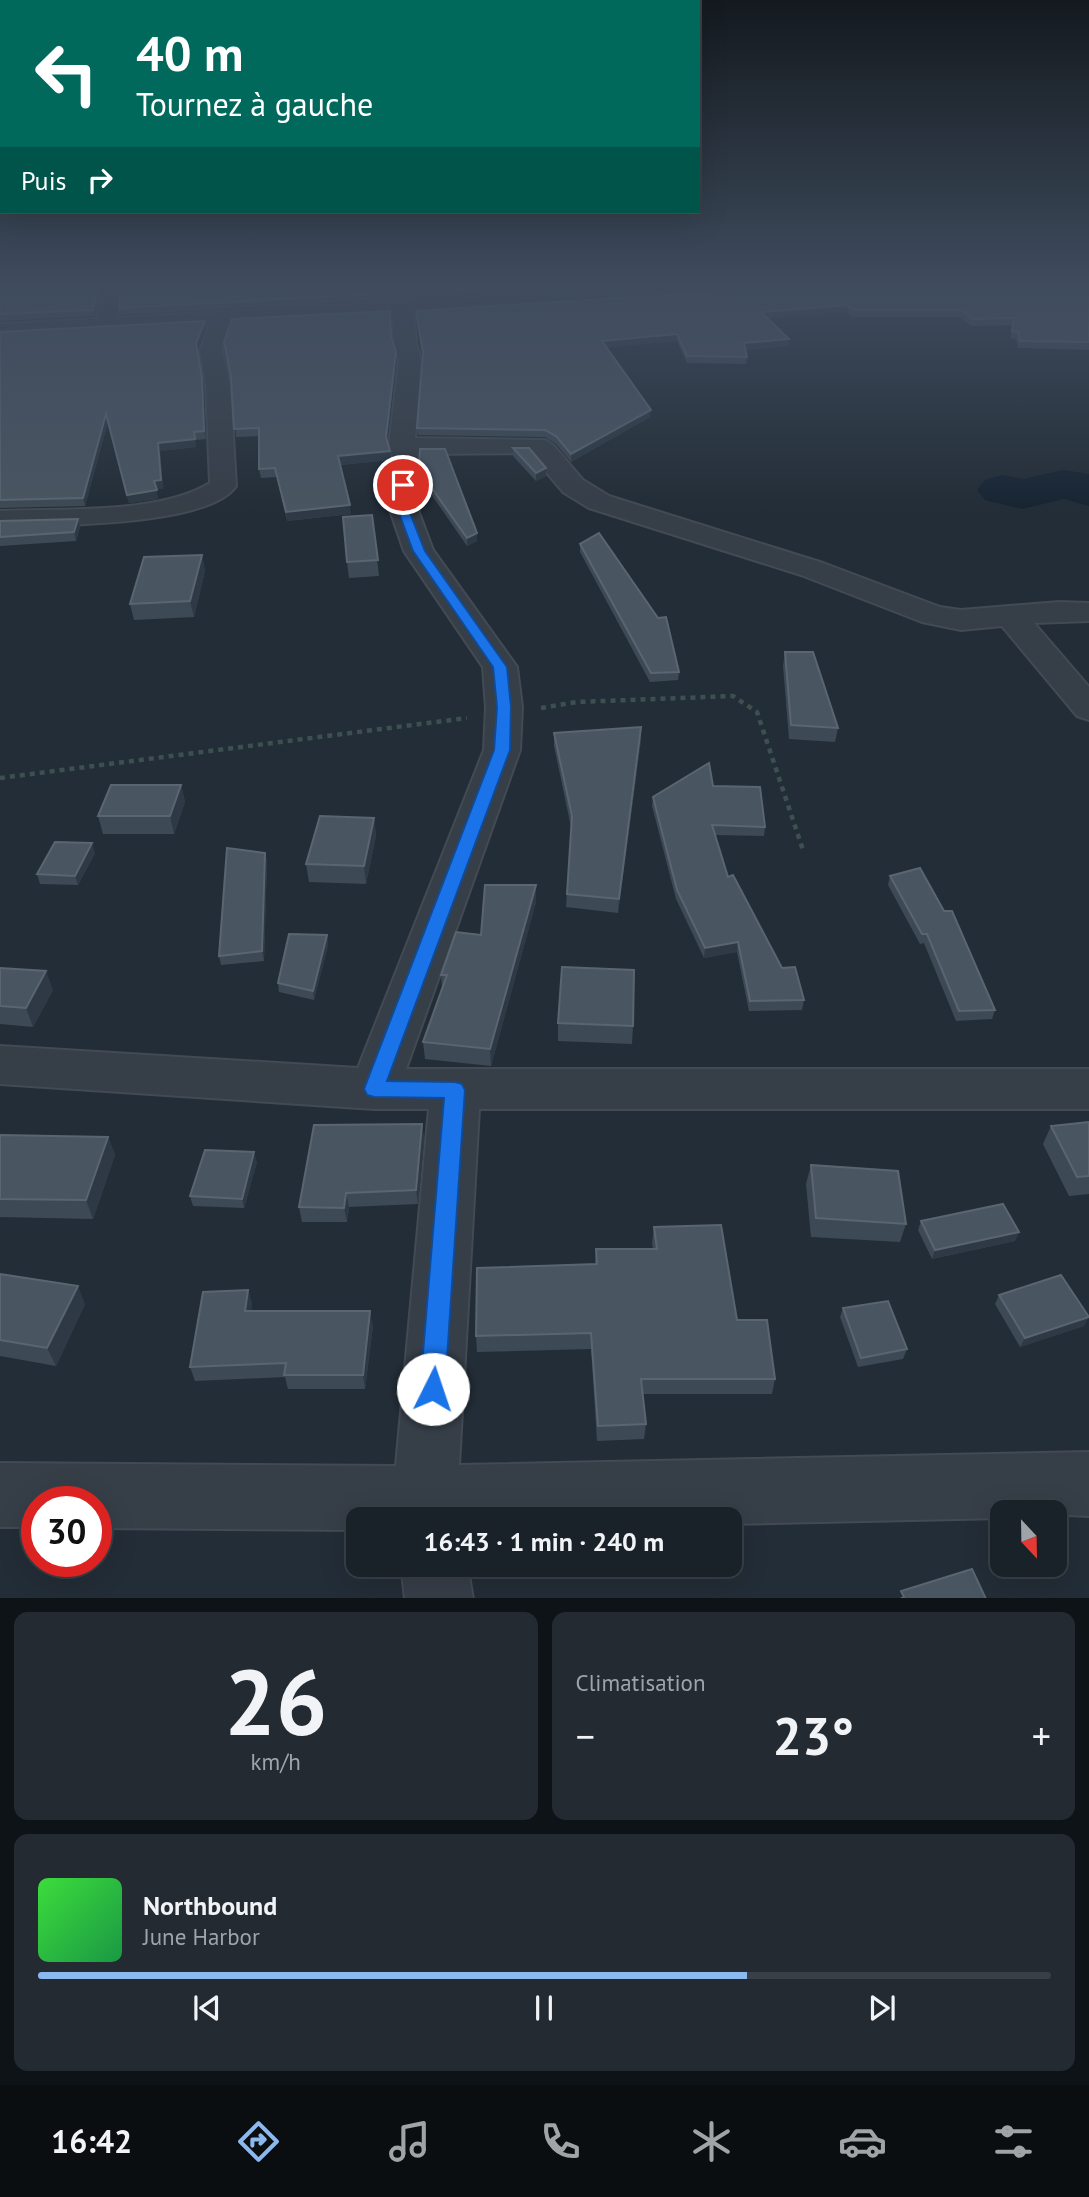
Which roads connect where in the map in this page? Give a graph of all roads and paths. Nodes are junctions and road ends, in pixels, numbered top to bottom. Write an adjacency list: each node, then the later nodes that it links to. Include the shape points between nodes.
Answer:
1 (213, 361): 4 (street, via 223,479 214,496 180,506)
2 (410, 361): 3 (street)
3 (402, 446): 6 (street, via 536,445 573,486 622,512 812,569 933,615 961,620); 8 (street, via 407,462 405,513 419,551 500,667)
4 (0, 519)
5 (1089, 612): 6 (street)
6 (1010, 615): 7 (street)
7 (1089, 709)
8 (504, 714): 9 (path); 10 (path, via 577,702 733,696 757,712); 12 (street, via 502,750)
9 (0, 778)
10 (803, 849)
11 (0, 1065): 12 (street)
12 (374, 1089): 14 (street)
13 (1089, 1089): 14 (street)
14 (455, 1090): 18 (street)
15 (1089, 1484): 19 (street)
16 (0, 1495): 17 (street)
17 (365, 1507)
18 (426, 1507)
19 (479, 1507)
20 (436, 1577): 21 (street)
21 (439, 1598)

